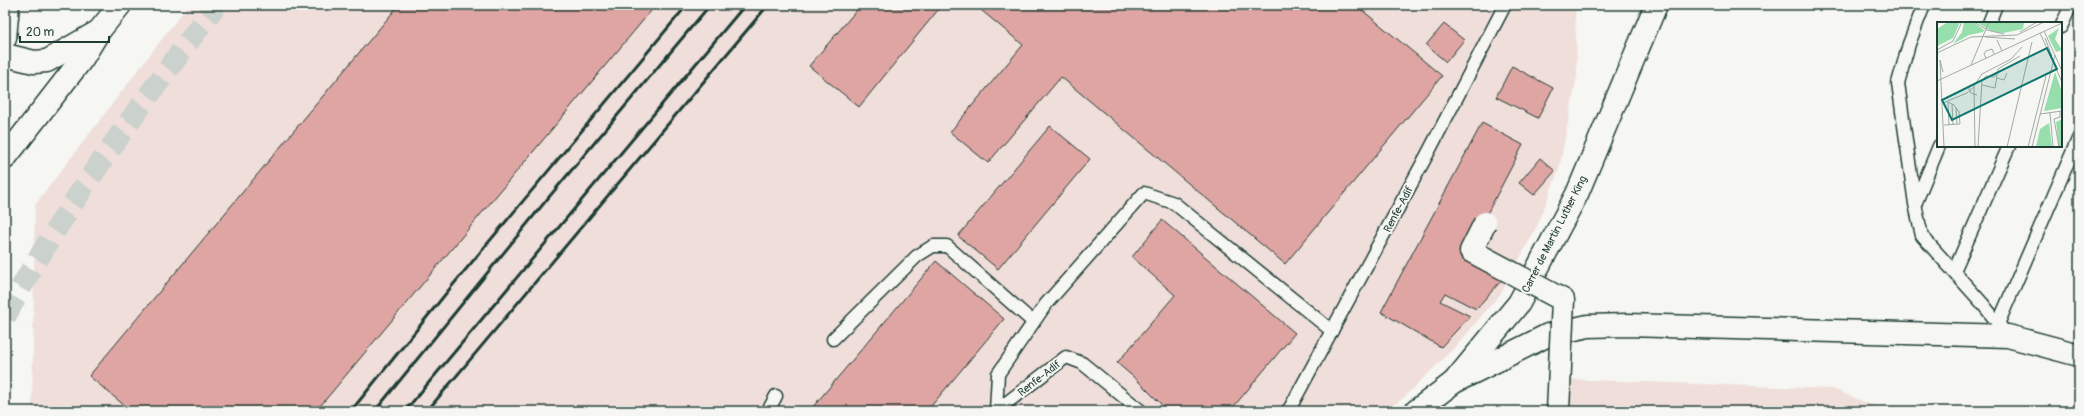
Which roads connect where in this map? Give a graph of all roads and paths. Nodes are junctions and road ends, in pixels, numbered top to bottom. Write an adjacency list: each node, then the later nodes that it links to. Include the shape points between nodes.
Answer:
1 (8, 5): 11 (street)
2 (120, 5): 10 (street)
3 (1505, 5): 22 (lane, Renfe-Adif)
4 (1656, 5): 25 (street, Carrer de Martin Luther King, via 1577,194 1519,302)
5 (1924, 5): 17 (lane, via 1898,83)
6 (1996, 5): 8 (lane)
7 (2071, 5): 9 (lane)
8 (1989, 22)
9 (2062, 25)
10 (99, 31): 12 (street, via 46,61 34,62); 16 (street, via 82,59)
11 (5, 38)
12 (5, 55)
13 (2079, 137): 21 (lane)
14 (1939, 147): 17 (lane)
15 (2009, 147): 19 (lane)
16 (5, 158)
17 (1915, 204): 19 (lane, via 1922,236)
18 (1485, 222): 32 (street, bridge, via 1471,251 1563,300)
19 (1954, 271): 21 (lane)
20 (1033, 322): 22 (lane, via 1144,193 1174,203); 23 (lane, via 947,246 933,246 917,256); 28 (lane, via 998,374)
21 (2003, 330): 24 (street); 25 (street, via 1588,326 1548,335)
22 (1332, 331): 30 (lane, Renfe-Adif)
23 (833, 338)
24 (2079, 354)
25 (1454, 382): 31 (street, Carrer de Martin Luther King)
26 (776, 396): 27 (lane)
27 (768, 411)
28 (996, 411): 29 (lane, Renfe-Adif, via 1066,357 1082,363)
29 (1141, 411)
30 (1287, 411)
31 (1416, 411)
32 (1558, 411)

